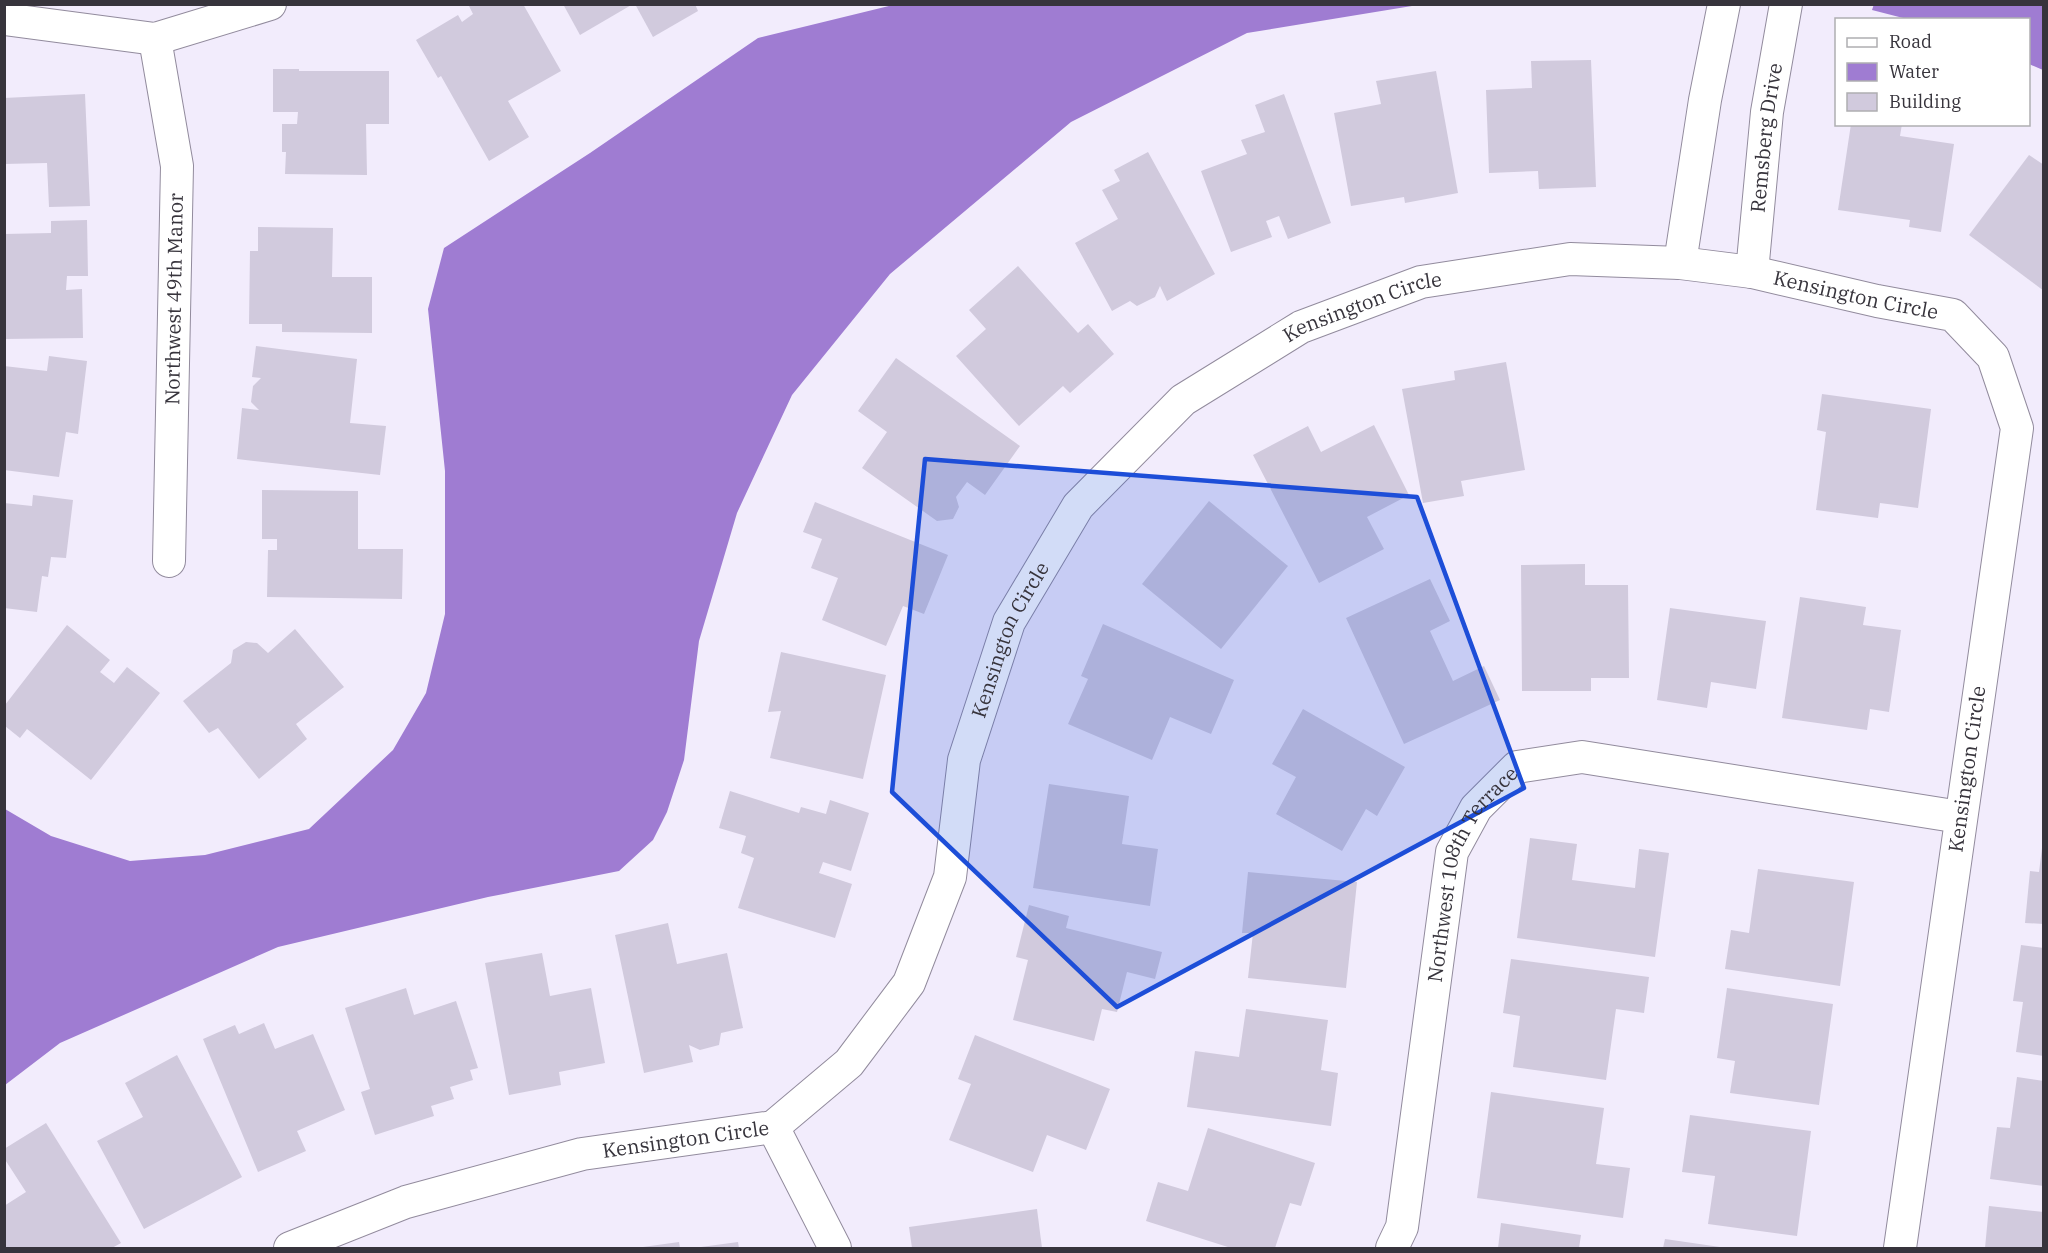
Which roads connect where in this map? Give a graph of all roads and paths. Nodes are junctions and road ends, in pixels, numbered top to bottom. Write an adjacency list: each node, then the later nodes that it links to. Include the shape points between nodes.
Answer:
1 (270, 4): 5 (street)
2 (1724, 4): 6 (street)
3 (1786, 4): 7 (street, Remsberg Drive, via 1767,112)
4 (4, 19): 5 (street)
5 (155, 39): 8 (street, Northwest 49th Manor, via 177,166)
6 (1680, 263): 7 (street, Kensington Circle); 10 (street, Kensington Circle, via 1570,259 1421,282 1302,327 1182,400 1078,506 1009,622 964,760 950,877 909,983 849,1063)
7 (1752, 272): 9 (street, Kensington Circle, via 1953,315 1993,357 2017,428)
8 (169, 561)
9 (1960, 818): 13 (street, Northwest 108th Terrace, via 1582,757 1518,767 1476,808 1452,852 1402,1227); 14 (street, Kensington Circle)
10 (772, 1127): 11 (street, Kensington Circle, via 582,1154 406,1202); 12 (street)
11 (290, 1248)
12 (835, 1248)
13 (1392, 1248)
14 (1900, 1248)

